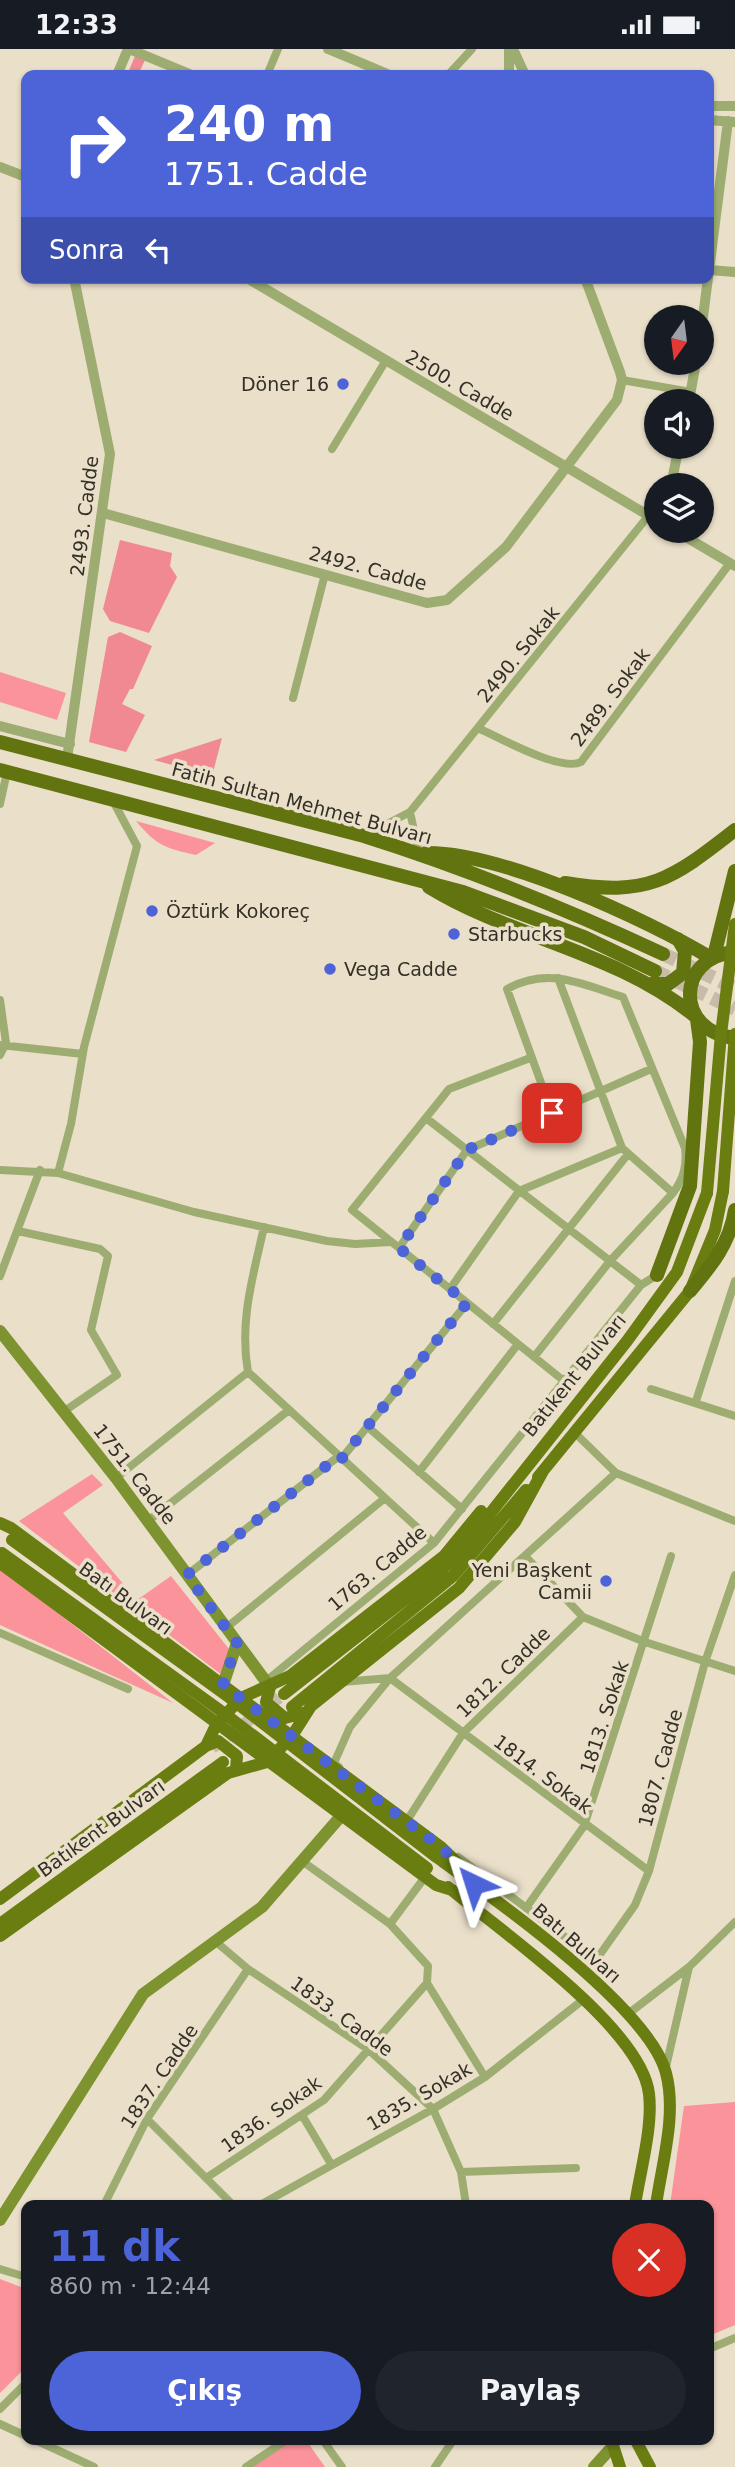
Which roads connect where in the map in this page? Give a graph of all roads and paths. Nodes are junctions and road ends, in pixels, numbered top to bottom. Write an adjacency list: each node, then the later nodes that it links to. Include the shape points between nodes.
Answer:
1 (128, 49): 6 (street); 7 (street)
2 (278, 49): 8 (street)
3 (328, 49): 9 (street)
4 (472, 49): 10 (street)
5 (511, 49): 11 (street); 12 (street)
6 (119, 70)
7 (180, 70)
8 (269, 70)
9 (378, 70)
10 (453, 70)
11 (509, 70)
12 (522, 70)
13 (714, 106): 14 (street)
14 (735, 106)
15 (731, 122): 18 (street)
16 (0, 167): 17 (street)
17 (21, 175)
18 (714, 242)
19 (714, 270): 20 (street)
20 (735, 272)
21 (75, 284): 31 (street, 2493. Cadde, via 109,443)
22 (257, 284): 26 (street, 2500. Cadde)
23 (587, 284): 27 (street)
24 (708, 284): 25 (street)
25 (705, 305)
26 (385, 362): 29 (street); 30 (street, 2500. Cadde)
27 (622, 380): 28 (street); 30 (street, 2492. Cadde, via 613,408)
28 (658, 389)
29 (332, 449)
30 (568, 468): 32 (street, 2500. Cadde); 36 (street, 2492. Cadde, via 506,547 447,600 427,603)
31 (103, 513): 36 (street, 2492. Cadde); 41 (street, 2493. Cadde)
32 (644, 513)
33 (644, 528): 39 (street, 2490. Sokak)
34 (697, 543): 35 (street)
35 (733, 564): 39 (street, 2489. Sokak, via 581,762 562,763)
36 (325, 574): 37 (street)
37 (293, 698)
38 (0, 726): 41 (street)
39 (480, 729): 46 (street, 2490. Sokak)
40 (0, 742): 42 (highway, Fatih Sultan Mehmet Bulvarı)
41 (70, 744): 42 (street, 2493. Cadde)
42 (68, 759): 48 (highway, Fatih Sultan Mehmet Bulvarı)
43 (4, 771): 44 (highway); 45 (street)
44 (112, 799): 58 (highway, via 413,877 509,907); 64 (street, via 137,846)
45 (0, 804)
46 (410, 812): 48 (street, 2490. Sokak); 49 (street)
47 (735, 830): 51 (highway, via 696,861 642,887 615,889)
48 (364, 836): 49 (highway, Fatih Sultan Mehmet Bulvarı)
49 (419, 853): 51 (highway, via 449,852); 56 (highway, Fatih Sultan Mehmet Bulvarı, via 591,920)
50 (735, 871): 52 (highway)
51 (541, 879): 54 (highway)
52 (723, 914): 53 (highway); 57 (highway)
53 (735, 923): 82 (main road, Batıkent Bulvarı, bridge, via 707,1193)
54 (675, 936): 57 (highway); 58 (highway, via 685,951 683,973 668,984)
55 (735, 952): 57 (highway)
56 (663, 954)
57 (713, 957): 61 (highway, via 693,977 689,991)
58 (653, 977): 61 (highway)
59 (558, 978): 66 (street, via 536,976 507,989); 67 (street, via 623,997); 68 (street)
60 (0, 1000): 63 (street)
61 (696, 1018): 62 (highway, via 714,1033); 85 (highway, via 700,1042 690,1186)
62 (735, 1036): 90 (main road, Batıkent Bulvarı, bridge, via 723,1191 715,1230)
63 (3, 1044): 64 (street); 65 (street)
64 (83, 1054): 75 (street)
65 (0, 1055)
66 (530, 1058): 69 (street); 70 (street, via 449,1090)
67 (651, 1069): 68 (street); 77 (street, via 685,1148 687,1164)
68 (600, 1093): 69 (street); 72 (street)
69 (552, 1113): 71 (street)
70 (426, 1118): 71 (street); 83 (street, via 352,1210)
71 (467, 1150): 76 (street); 83 (street)
72 (625, 1151): 76 (street); 77 (street); 80 (street)
73 (0, 1170): 74 (street)
74 (40, 1170): 75 (street); 81 (street)
75 (58, 1173): 79 (street)
76 (519, 1191): 80 (street); 89 (street)
77 (673, 1193): 84 (street)
78 (735, 1210): 90 (highway, via 718,1258)
79 (264, 1227): 83 (street, via 327,1241); 96 (street, via 244,1316)
80 (569, 1229): 84 (street); 92 (street)
81 (18, 1231): 86 (street); 101 (street, via 100,1249 108,1259 91,1330 117,1375)
82 (690, 1244): 85 (main road); 110 (main road, Batıkent Bulvarı, via 677,1272 627,1341)
83 (395, 1245): 89 (street)
84 (610, 1261): 88 (street); 95 (street)
85 (657, 1275): 88 (street, 1763. Cadde)
86 (0, 1276)
87 (735, 1281): 99 (street)
88 (641, 1285): 97 (street, 1763. Cadde)
89 (450, 1289): 91 (street)
90 (690, 1291): 104 (main road, Batıkent Bulvarı)
91 (467, 1303): 92 (street); 103 (street)
92 (493, 1324): 94 (street)
93 (0, 1331): 101 (main road, 1751. Cadde)
94 (518, 1344): 95 (street); 107 (street)
95 (534, 1357): 97 (street)
96 (248, 1372): 100 (street); 109 (street)
97 (564, 1381): 112 (street, 1763. Cadde)
98 (651, 1389): 99 (street)
99 (696, 1401): 102 (street)
100 (289, 1410): 105 (street); 113 (street)
101 (63, 1412): 109 (main road, 1751. Cadde)
102 (735, 1416)
103 (369, 1428): 105 (street); 107 (street)
104 (575, 1433): 106 (main road, Batıkent Bulvarı); 108 (street)
105 (340, 1457): 111 (street); 121 (street)
106 (543, 1471): 131 (main road, via 515,1522 459,1588); 137 (main road, Batıkent Bulvarı, via 453,1576)
107 (419, 1472): 112 (street)
108 (616, 1473): 114 (street); 119 (street)
109 (116, 1478): 113 (main road, 1751. Cadde)
110 (510, 1486): 132 (main road, via 493,1496 444,1556 290,1676); 135 (main road, Batıkent Bulvarı, via 440,1572)
111 (385, 1498): 117 (street); 124 (street)
112 (462, 1509): 117 (street, 1763. Cadde)
113 (148, 1521): 121 (main road, 1751. Cadde)
114 (735, 1521)
115 (0, 1523): 133 (main road)
116 (0, 1531): 152 (main road, Batı Bulvarı, bridge)
117 (434, 1543): 132 (street, 1763. Cadde)
118 (1, 1556): 139 (main road); 151 (main road, Batı Bulvarı, bridge, via 220,1711)
119 (525, 1556): 123 (street); 130 (street)
120 (671, 1556): 127 (street, 1813. Sokak)
121 (187, 1575): 124 (main road, 1751. Cadde)
122 (735, 1575): 128 (street, 1807. Cadde)
123 (583, 1618): 127 (street); 140 (street, 1812. Cadde)
124 (226, 1628): 126 (main road, 1751. Cadde)
125 (0, 1633): 134 (street)
126 (237, 1643): 132 (main road, 1751. Cadde); 133 (main road)
127 (645, 1643): 128 (street); 148 (street, 1813. Sokak)
128 (705, 1662): 129 (street); 150 (street, 1807. Cadde)
129 (735, 1671)
130 (390, 1678): 131 (street); 140 (street, 1814. Sokak); 147 (street, via 350,1727 334,1763)
131 (342, 1682): 138 (main road)
132 (268, 1684): 136 (main road); 138 (main road, via 266,1702 285,1718)
133 (223, 1685): 136 (main road)
134 (128, 1689)
135 (284, 1694)
136 (241, 1698): 139 (main road); 141 (main road)
137 (292, 1707)
138 (307, 1712): 141 (main road)
139 (216, 1725): 142 (main road); 144 (main road)
140 (463, 1733): 147 (street, 1812. Cadde); 148 (street, 1814. Sokak)
141 (292, 1736): 144 (main road); 152 (main road, via 441,1847)
142 (209, 1747): 145 (main road, via 218,1741 237,1756); 153 (main road); 154 (main road, Batıkent Bulvarı)
143 (223, 1762): 157 (main road, Batıkent Bulvarı)
144 (267, 1762): 145 (main road); 146 (main road)
145 (236, 1770): 159 (main road)
146 (341, 1816): 149 (main road); 151 (main road)
147 (408, 1819): 155 (street)
148 (584, 1825): 150 (street, 1814. Sokak); 155 (street, 1813. Sokak)
149 (302, 1861): 158 (street); 160 (main road, via 262,1907)
150 (649, 1871): 155 (street, 1807. Cadde, via 635,1905 596,1960)
151 (426, 1873): 158 (street); 164 (main road, Batı Bulvarı)
152 (474, 1884): 165 (main road, Batı Bulvarı, via 561,1951)
153 (0, 1899)
154 (0, 1904)
155 (526, 1908)
156 (735, 1921): 161 (street)
157 (0, 1924)
158 (390, 1924): 163 (street, 1836. Sokak, via 428,1966)
159 (0, 1936)
160 (215, 1941): 162 (street, 1833. Cadde); 182 (main road, via 142,1994)
161 (689, 1967): 165 (street); 167 (street)
162 (248, 1969): 166 (street, 1833. Cadde); 171 (street, 1837. Cadde)
163 (426, 1983): 166 (street, 1836. Sokak); 168 (street)
164 (584, 1999): 168 (street, 1835. Sokak); 180 (main road, Batı Bulvarı, via 636,2057 649,2093)
165 (628, 2014): 167 (main road, Batı Bulvarı)
166 (369, 2050): 169 (street, 1833. Cadde); 170 (street, 1836. Sokak, via 324,2100)
167 (666, 2071): 181 (main road, via 669,2121)
168 (485, 2077): 169 (street, 1835. Sokak)
169 (433, 2109): 172 (street, 1835. Sokak); 174 (street, 1833. Cadde)
170 (302, 2115): 172 (street); 175 (street, 1836. Sokak)
171 (147, 2119): 175 (street); 176 (street, 1837. Cadde)
172 (331, 2164): 178 (street, 1835. Sokak)
173 (576, 2168): 174 (street)
174 (461, 2172): 179 (street, 1833. Cadde)
175 (206, 2178): 177 (street)
176 (106, 2200)
177 (228, 2200)
178 (269, 2200)
179 (465, 2200)
180 (636, 2200)
181 (657, 2200)
182 (0, 2220)
183 (0, 2269): 184 (street)
184 (21, 2275)
185 (735, 2338): 186 (street)
186 (714, 2347)
187 (21, 2388): 188 (street)
188 (0, 2409)
189 (0, 2424): 190 (street)
190 (21, 2434)
191 (46, 2445): 198 (street)
192 (279, 2445): 199 (street)
193 (326, 2445): 200 (street)
194 (450, 2445): 201 (street)
195 (610, 2445): 202 (main road)
196 (613, 2445): 203 (main road)
197 (638, 2445): 204 (main road)
198 (94, 2467)
199 (246, 2467)
200 (342, 2467)
201 (435, 2467)
202 (594, 2467)
203 (620, 2467)
204 (650, 2467)

